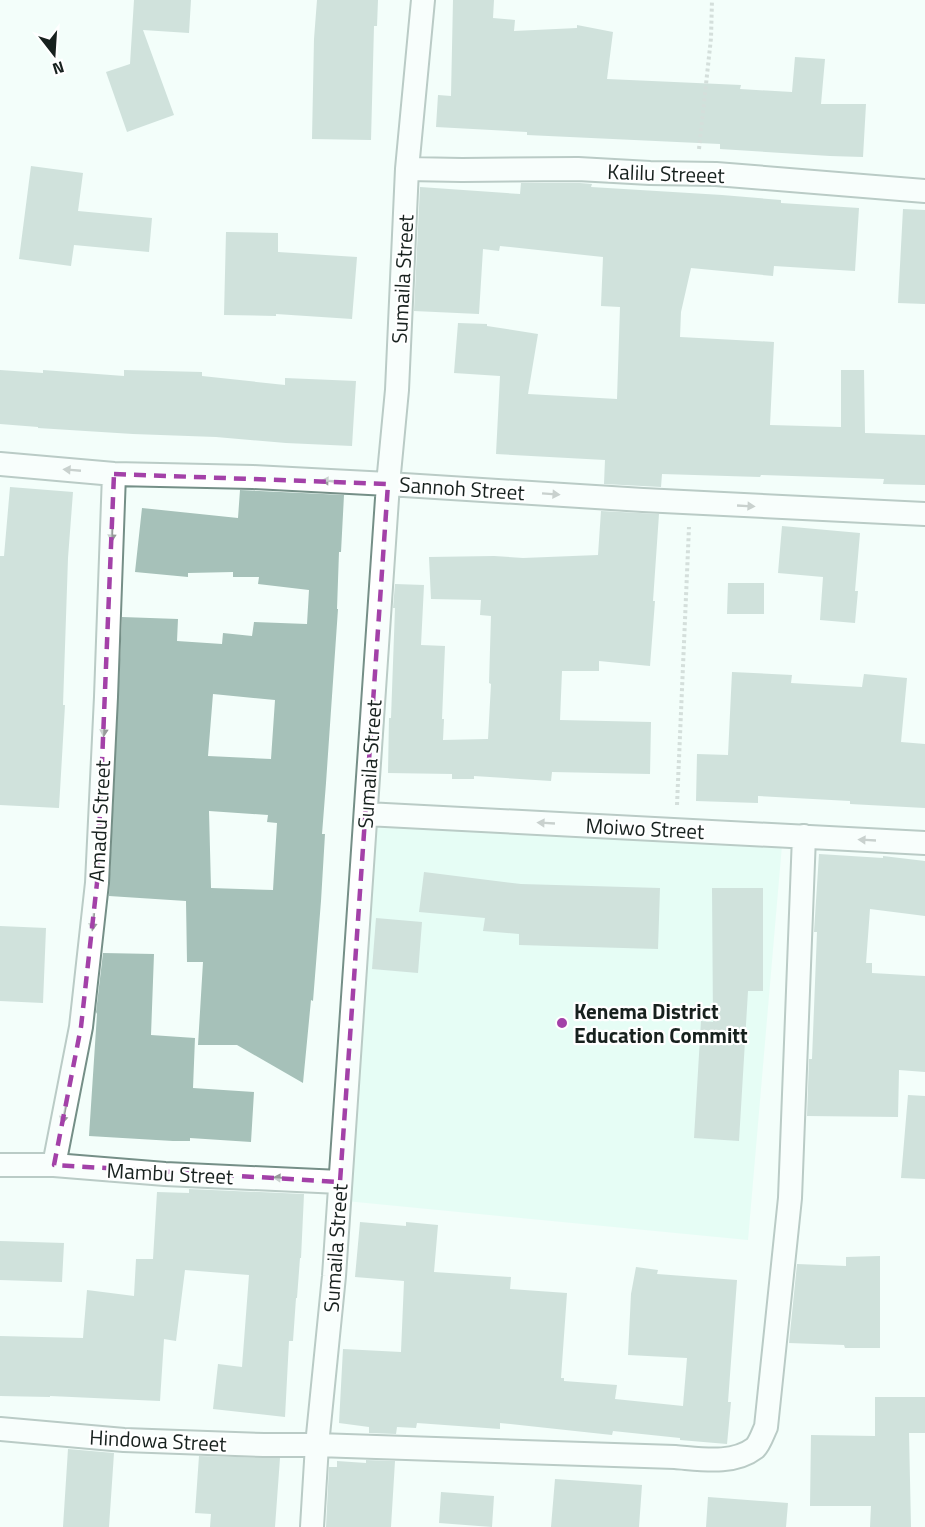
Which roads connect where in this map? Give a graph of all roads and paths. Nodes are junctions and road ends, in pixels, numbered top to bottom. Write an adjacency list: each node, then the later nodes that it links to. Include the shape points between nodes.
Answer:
1 (423, 0): 3 (street, Sumaila Street)
2 (712, 0): 4 (path)
3 (407, 169): 4 (street, Kalilu Streeet, via 578,168); 8 (street, Sumaila Street, via 397,390)
4 (696, 174): 5 (street, Kalilu Streeet)
5 (925, 191)
6 (0, 464): 7 (street, Sannoh Street, one-way to 6)
7 (114, 474): 8 (street, Sannoh Street, one-way to 7); 16 (street, Amadu Street, one-way to 16, via 97,883 81,1027)
8 (388, 483): 9 (street, Sannoh Street, one-way to 9); 11 (street, Sumaila Street)
9 (690, 503): 10 (street, Sannoh Street, one-way to 10); 12 (path)
10 (925, 514)
11 (366, 814): 12 (street, Moiwo Street, one-way to 11); 17 (street, Sumaila Street)
12 (676, 830): 13 (street, Moiwo Street)
13 (804, 836): 14 (street, Moiwo Street, one-way to 13); 19 (street, Hindowa Street, via 790,1198 766,1427 756,1447 735,1458 708,1459)
14 (925, 843)
15 (0, 1165): 16 (street, Mambu Street)
16 (54, 1165): 17 (street, Mambu Street, one-way to 16)
17 (340, 1182): 19 (street, Sumaila Street)
18 (0, 1429): 19 (street, Hindowa Street, via 124,1440)
19 (317, 1444): 20 (street, Sumaila Street)
20 (312, 1527)

